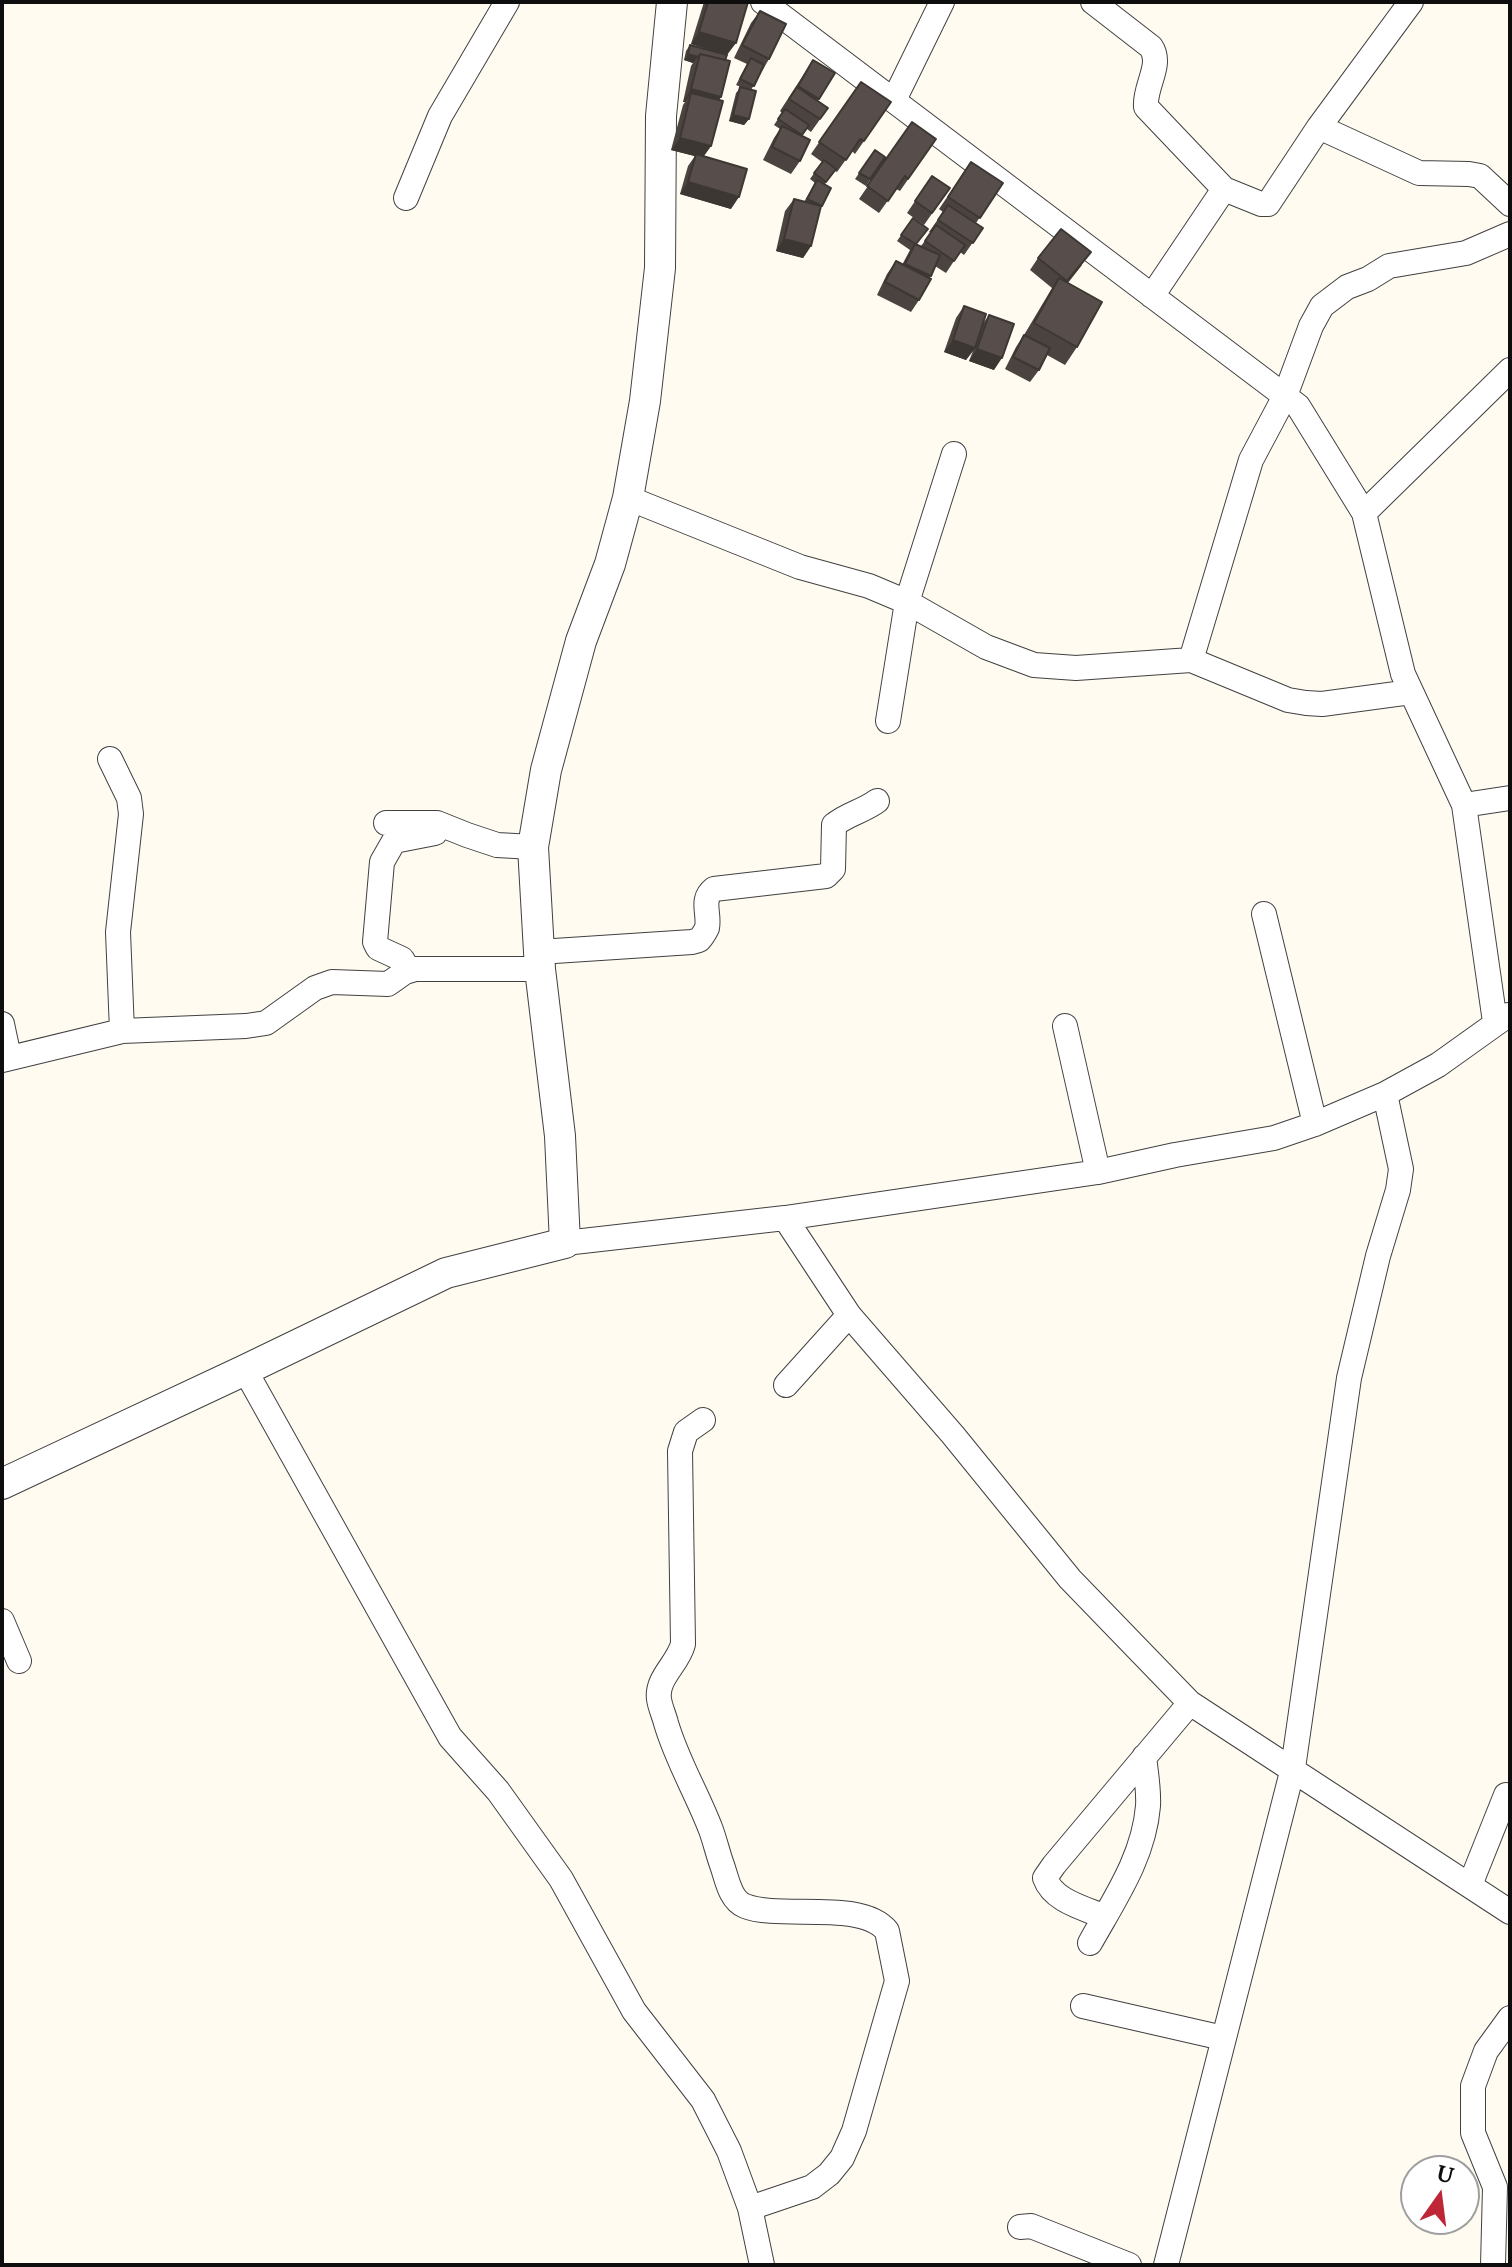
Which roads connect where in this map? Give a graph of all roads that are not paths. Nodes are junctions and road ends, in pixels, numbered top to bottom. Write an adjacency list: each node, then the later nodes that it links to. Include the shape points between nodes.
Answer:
1 (507, 2): 10 (street, via 440,116)
2 (672, 2): 17 (street, via 661,116 660,268)
3 (763, 2): 7 (street)
4 (942, 2): 7 (street)
5 (1093, 2): 9 (street, via 1151,47 1156,62 1146,107)
6 (1411, 2): 8 (street)
7 (894, 100): 13 (street)
8 (1319, 127): 9 (street, via 1268,204); 11 (street, via 1419,173 1480,176)
9 (1224, 189): 13 (street)
10 (406, 198)
11 (1510, 204)
12 (1510, 234): 15 (street, via 1466,253 1389,266 1347,287 1322,306)
13 (1152, 296): 15 (street)
14 (1510, 370): 18 (street)
15 (1285, 396): 18 (street, via 1298,406); 20 (street, via 1251,460)
16 (954, 454): 19 (street)
17 (628, 498): 19 (street, via 800,567); 29 (street, via 573,669 546,770)
18 (1364, 513): 21 (street)
19 (907, 602): 20 (street, via 986,647 1034,665 1076,668); 22 (street)
20 (1191, 660): 21 (street, via 1297,702 1322,704)
21 (1411, 692): 26 (street)
22 (888, 721)
23 (110, 759): 36 (street, via 131,814 118,932)
24 (1510, 798): 26 (street)
25 (877, 801): 31 (street, via 834,825 833,869 826,876 714,889 706,902 707,927 699,940)
26 (1464, 805): 33 (street)
27 (386, 823): 28 (street)
28 (437, 823): 29 (street, via 497,845); 32 (street, via 429,836 394,841 382,862 375,942 402,959)
29 (533, 847): 31 (street)
30 (1264, 914): 39 (street)
31 (540, 960): 32 (street); 42 (street, via 560,1136)
32 (409, 971): 36 (street, via 388,984 332,982 315,988 266,1023)
33 (1503, 1018): 38 (street, via 1438,1065)
34 (2, 1024): 37 (street)
35 (1065, 1026): 40 (street)
36 (122, 1031): 37 (street)
37 (6, 1059)
38 (1385, 1094): 39 (street); 52 (street, via 1401,1169 1349,1378)
39 (1315, 1124): 40 (street, via 1274,1138)
40 (1098, 1172): 41 (street)
41 (785, 1218): 42 (street); 43 (street)
42 (565, 1243): 44 (street, via 446,1273)
43 (849, 1315): 45 (street); 50 (street, via 1070,1579)
44 (245, 1370): 47 (street); 61 (street, via 450,1737 498,1791 561,1879 634,2011 703,2100)
45 (786, 1385)
46 (703, 1420): 61 (street, via 686,1432 680,1451 683,1644 663,1679 659,1699 674,1751 711,1830 731,1893 742,1906 826,1911 872,1920 887,1931 897,1981 842,2158 812,2187)
47 (2, 1484)
48 (2, 1621): 49 (street)
49 (19, 1661)
50 (1190, 1703): 51 (street); 52 (street)
51 (1144, 1757): 56 (street, via 1145,1827 1131,1871); 56 (street, via 1045,1878 1057,1894)
52 (1293, 1768): 54 (street); 60 (street)
53 (1506, 1795): 54 (street)
54 (1470, 1885): 55 (street)
55 (1510, 1912)
56 (1105, 1917): 57 (street)
57 (1090, 1943)
58 (1083, 2006): 60 (street)
59 (1510, 2018): 66 (street, via 1486,2051 1473,2086 1473,2133 1495,2187)
60 (1223, 2038): 65 (street)
61 (750, 2208): 63 (street)
62 (1020, 2227): 64 (street, via 1031,2226)
63 (762, 2265)
64 (1129, 2265)
65 (1166, 2265)
66 (1493, 2265)

